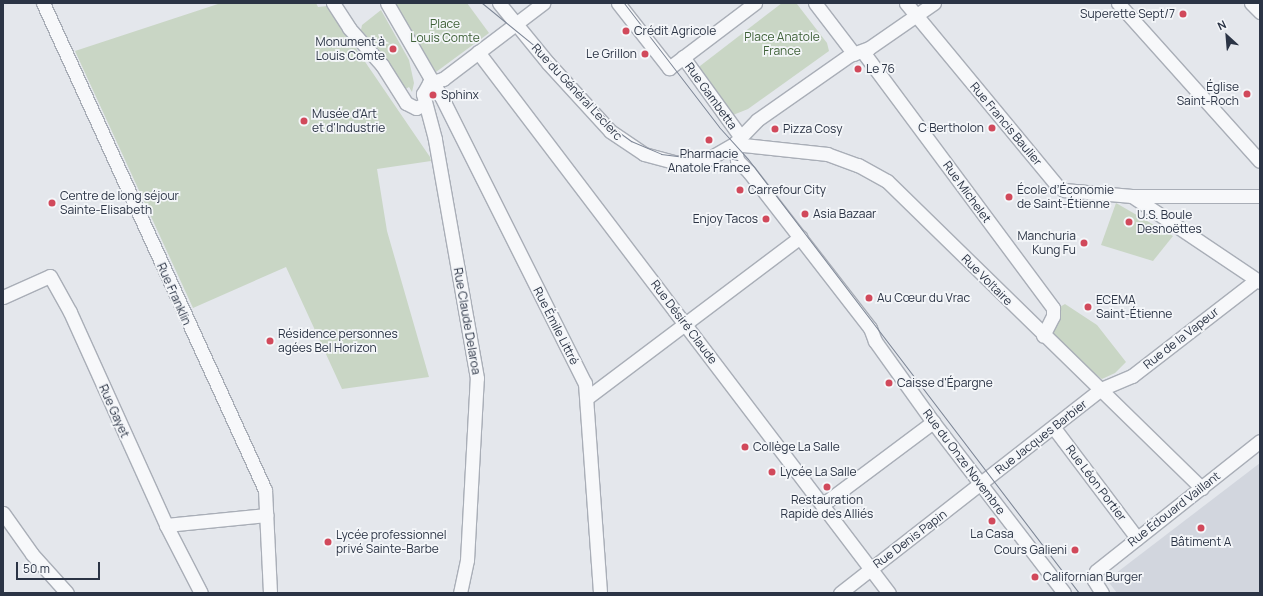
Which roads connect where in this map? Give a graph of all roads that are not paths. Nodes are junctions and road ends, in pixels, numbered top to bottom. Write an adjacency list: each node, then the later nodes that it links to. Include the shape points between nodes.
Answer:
1 (43, 3): 37 (street, Rue Franklin, via 265,490)
2 (333, 3): 18 (street, via 350,28 382,65 406,103 416,108)
3 (387, 3): 17 (street)
4 (498, 3): 13 (street, Rue du Général Leclerc)
5 (543, 3): 13 (street)
6 (618, 3): 16 (street, Rue Gambetta, via 669,68)
7 (755, 3): 16 (street)
8 (815, 3): 15 (street, Rue Michelet)
9 (906, 3): 12 (street, Rue Francis Baulier)
10 (934, 3): 12 (street)
11 (1118, 3): 20 (street)
12 (915, 16): 15 (street); 21 (street, Rue Francis Baulier, via 1058,187 1073,192)
13 (515, 24): 14 (street); 19 (street, Rue du Général Leclerc, via 610,132 644,154 674,162 703,162)
14 (478, 52): 17 (street, via 443,79); 26 (street, Rue Désiré Claude)
15 (859, 53): 19 (street, via 758,120); 27 (street, Rue Michelet, via 1053,308 1053,316)
16 (683, 57): 19 (street, Rue Gambetta)
17 (433, 80): 18 (street, Rue Claude Delaroa, via 424,89); 29 (street, Rue Émile Littré, via 585,383)
18 (425, 104): 44 (street, Rue Claude Delaroa, via 435,139 477,378 467,560)
19 (737, 140): 23 (street, Rue du Onze Novembre, via 736,160 744,165); 27 (street, Rue Voltaire, via 827,154 858,166 887,182)
20 (1260, 161)
21 (1132, 196): 22 (street, Rue Francis Baulier); 24 (street)
22 (1260, 196)
23 (800, 237): 26 (street); 30 (street, Rue du Onze Novembre, via 870,328 875,342)
24 (1258, 281): 28 (street, Rue de la Vapeur, via 1132,376)
25 (3, 297): 38 (street, Rue Gayet, via 50,276 70,312)
26 (685, 324): 29 (street); 35 (street, Rue Désiré Claude)
27 (1043, 336): 28 (street, Rue Voltaire)
28 (1102, 389): 31 (street, Rue Jacques Barbier); 34 (street, Rue Voltaire)
29 (588, 398): 45 (street, Rue Émile Littré)
30 (933, 422): 33 (street, Rue du Onze Novembre); 35 (street)
31 (1054, 428): 33 (street, Rue Jacques Barbier); 39 (street, Rue Léon Portier)
32 (1260, 441): 34 (street, Rue Édouard Vaillant)
33 (980, 485): 40 (street, Rue Denis Papin); 48 (street, Rue du Onze Novembre)
34 (1202, 488): 39 (street, Rue Édouard Vaillant)
35 (822, 505): 40 (street, Rue Désiré Claude)
36 (3, 513): 41 (street, via 32,554)
37 (267, 515): 38 (street); 43 (street, Rue Franklin)
38 (166, 526): 42 (street, Rue Gayet)
39 (1137, 538): 49 (street, Rue Édouard Vaillant, via 1096,571 1094,580)
40 (871, 569): 46 (street, Rue Denis Papin); 47 (street, Rue Désiré Claude)
41 (67, 593)
42 (201, 593)
43 (270, 593)
44 (460, 593)
45 (600, 593)
46 (840, 593)
47 (889, 593)
48 (1064, 593)
49 (1102, 593)

